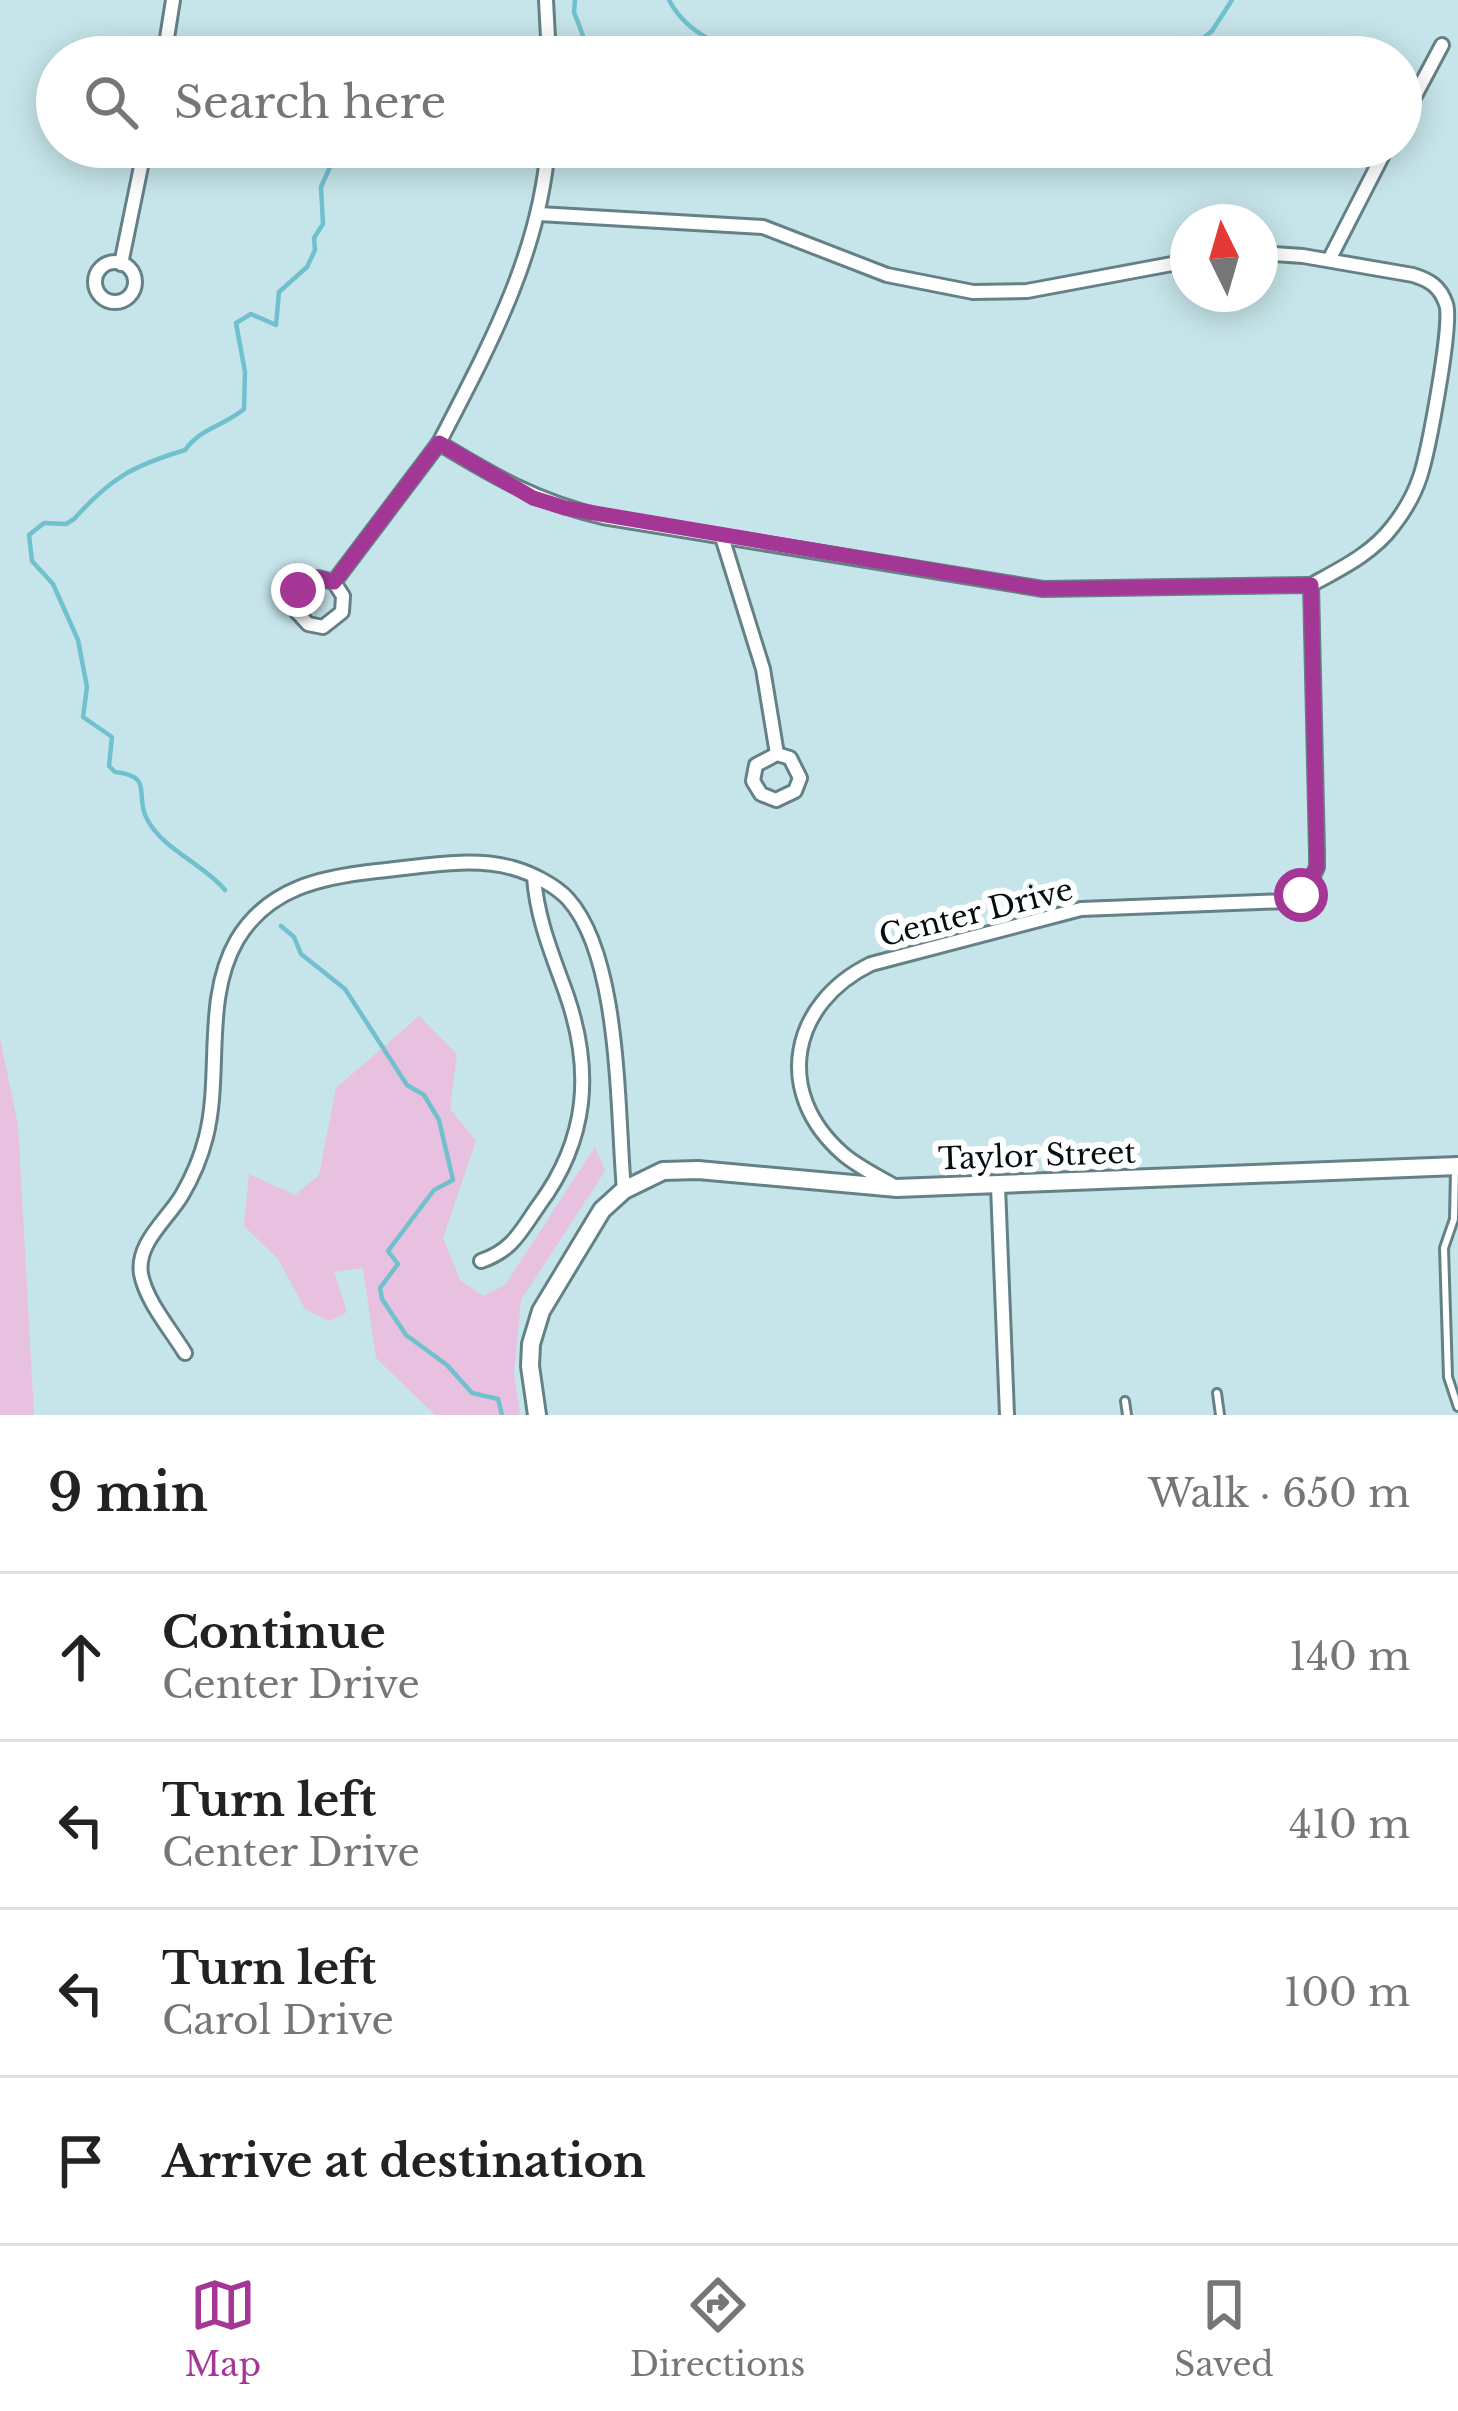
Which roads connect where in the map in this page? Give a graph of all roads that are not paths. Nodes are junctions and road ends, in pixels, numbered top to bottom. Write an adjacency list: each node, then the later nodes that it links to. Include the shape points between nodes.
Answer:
1 (173, 0): 3 (street)
2 (546, 0): 4 (street)
3 (167, 36)
4 (548, 36)
5 (1442, 45): 6 (street)
6 (1422, 83)
7 (141, 168): 13 (street)
8 (545, 168): 10 (street)
9 (1377, 168): 12 (street)
10 (539, 214): 14 (street, via 763,227 887,275 973,292 1027,291); 15 (street, via 511,300)
11 (1278, 255): 12 (street)
12 (1329, 260): 18 (street, via 1430,280 1446,302 1448,325 1411,499 1380,541)
13 (122, 263)
14 (1170, 264)
15 (439, 443): 16 (street, via 549,503); 17 (street)
16 (722, 536): 18 (street, via 1043,589); 19 (street, via 763,670)
17 (334, 582): 17 (street, via 342,612 331,624 308,624 295,605 298,590 318,578)
18 (1311, 585): 23 (street, Center Drive, via 1317,867 1301,895 1270,904 1061,913 872,964 821,1000 801,1043 807,1108 842,1153)
19 (777, 754)
20 (534, 877): 24 (street, via 568,899 595,950 610,1017); 25 (street, via 541,927 575,1024 579,1124 555,1184 505,1253); 26 (street, via 473,863 328,877 266,905 237,940 221,986 206,1137 142,1259 148,1292)
21 (1456, 1167): 22 (street, Taylor Street); 29 (lane, via 1444,1248 1448,1377)
22 (998, 1186): 23 (street, Taylor Street); 31 (street)
23 (897, 1188): 24 (street, Taylor Street, via 680,1170)
24 (624, 1190): 30 (street, via 581,1240 541,1311 530,1366)
25 (481, 1262)
26 (185, 1353)
27 (1216, 1393): 33 (lane)
28 (1125, 1401): 32 (lane)
29 (1458, 1407)
30 (537, 1415)
31 (1007, 1415)
32 (1126, 1415)
33 (1220, 1415)

